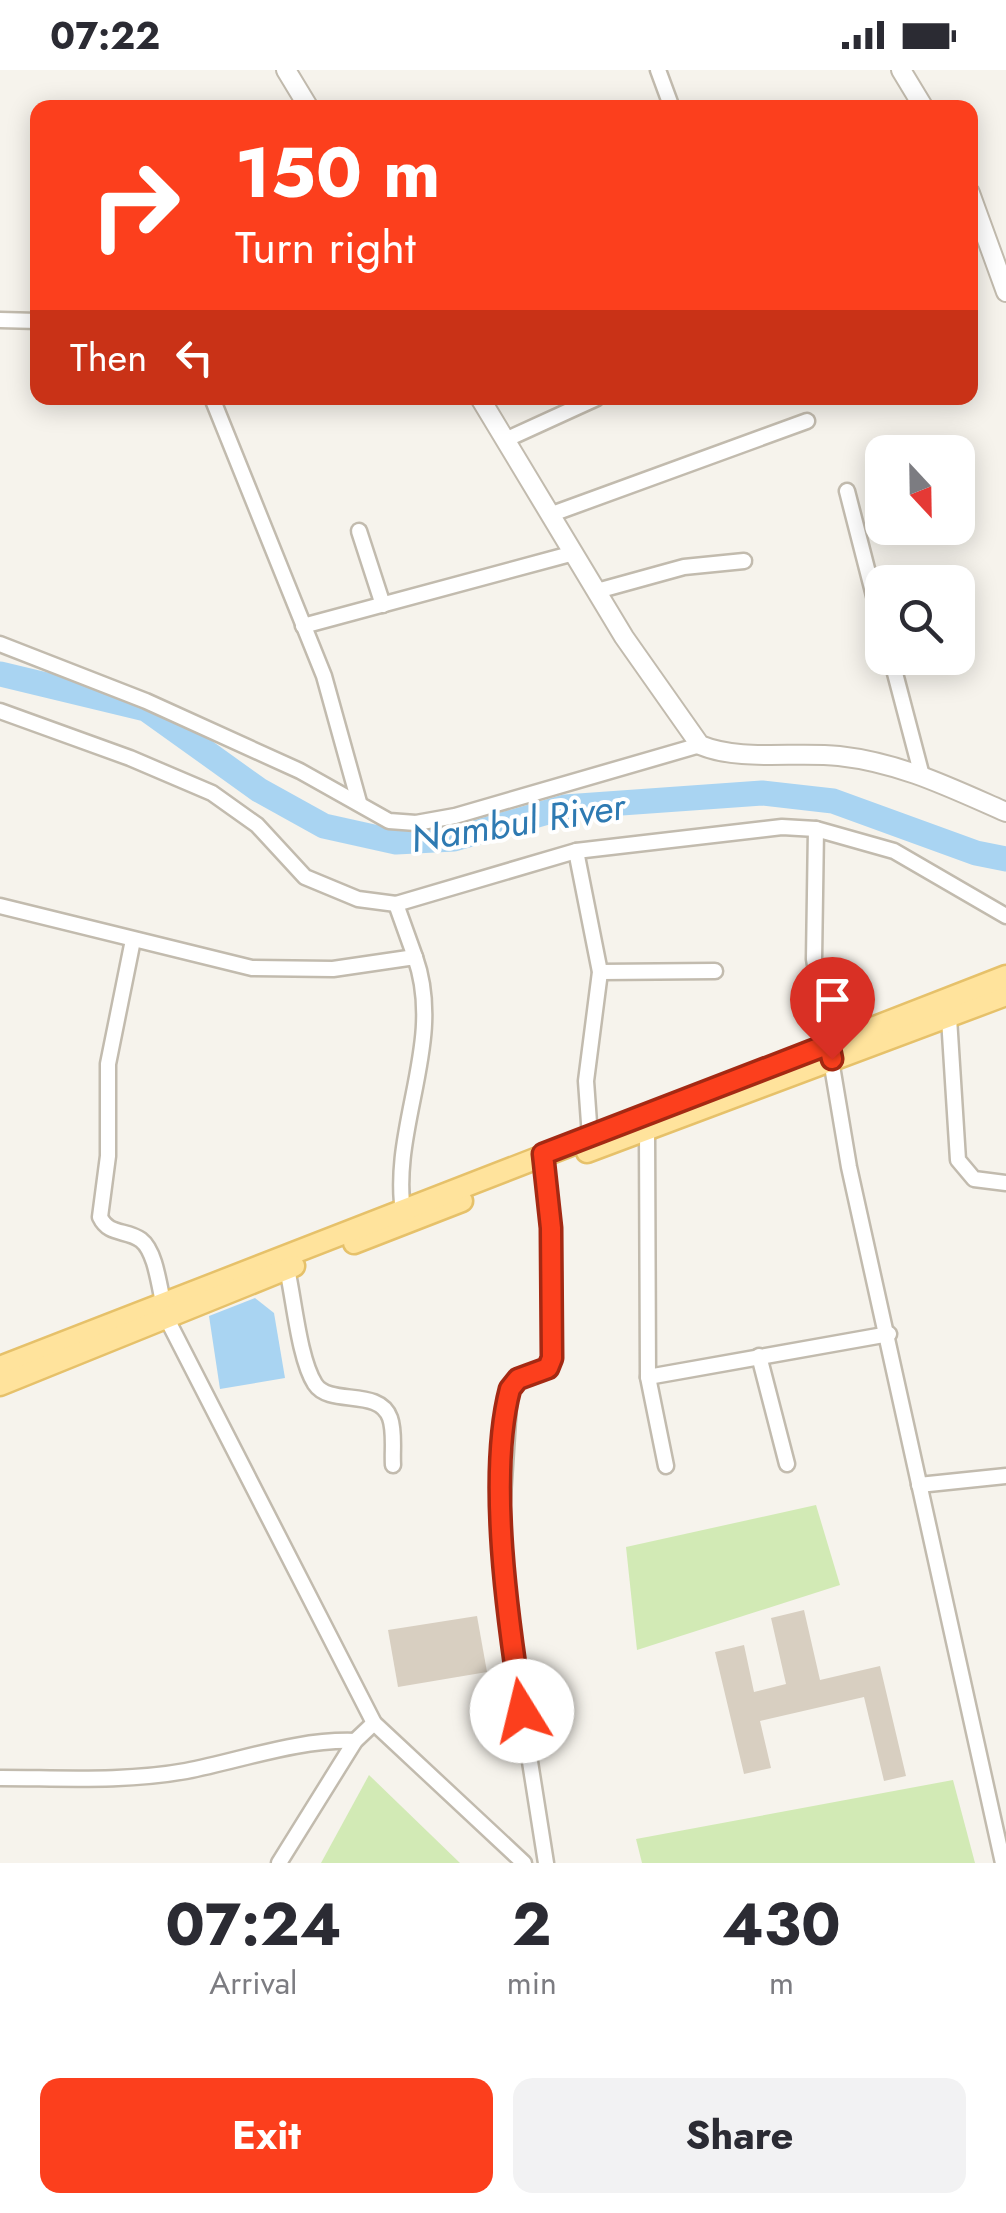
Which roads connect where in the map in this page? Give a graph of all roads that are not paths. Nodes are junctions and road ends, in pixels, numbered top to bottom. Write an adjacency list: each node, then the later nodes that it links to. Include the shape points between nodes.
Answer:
1 (286, 70): 4 (street)
2 (658, 70): 5 (street)
3 (901, 70): 6 (street)
4 (303, 100)
5 (669, 100)
6 (919, 100)
7 (978, 214): 8 (street)
8 (1006, 292)
9 (0, 320): 10 (street)
10 (30, 321)
11 (215, 405): 24 (street)
12 (484, 405): 15 (street)
13 (582, 405): 15 (street)
14 (807, 420): 17 (street)
15 (505, 440): 17 (street)
16 (847, 491): 21 (street)
17 (552, 514): 19 (street)
18 (360, 531): 23 (street)
19 (574, 554): 22 (street); 23 (street)
20 (744, 560): 22 (street, via 684,567)
21 (866, 565)
22 (596, 591): 28 (street)
23 (383, 605): 24 (street)
24 (304, 626): 30 (street, via 343,734)
25 (0, 644): 30 (street, via 146,701)
26 (895, 675): 29 (street)
27 (0, 711): 34 (street, via 212,793 257,825 305,877 358,899)
28 (700, 745): 29 (street, via 833,755); 30 (street, via 416,823 389,821)
29 (921, 772): 31 (street)
30 (359, 802)
31 (1006, 812)
32 (816, 829): 33 (street, via 782,827); 36 (street, via 894,851); 44 (street, via 812,937)
33 (576, 851): 34 (street); 40 (street)
34 (396, 904): 38 (street)
35 (0, 906): 37 (street)
36 (1006, 916)
37 (133, 940): 38 (street, via 289,971); 51 (street, via 108,1064 100,1216 110,1230 143,1242)
38 (415, 958): 49 (street, via 428,1010 400,1167)
39 (715, 971): 40 (street)
40 (600, 972): 46 (street, via 586,1081)
41 (1006, 976): 44 (main road)
42 (1006, 994): 43 (main road)
43 (949, 1018): 44 (main road); 48 (street, via 958,1160 974,1178)
44 (831, 1051): 45 (main road); 46 (main road); 52 (street, via 848,1167)
45 (648, 1131): 47 (main road); 55 (street)
46 (590, 1136): 47 (main road)
47 (544, 1161): 49 (main road); 67 (street, via 552,1358 548,1368 510,1389 502,1512 510,1635)
48 (1006, 1183)
49 (403, 1216): 50 (main road); 51 (main road)
50 (287, 1269): 51 (main road); 58 (street, via 313,1381 329,1393 385,1410)
51 (164, 1311): 54 (main road); 56 (main road); 62 (street)
52 (889, 1334): 53 (street); 61 (street)
53 (760, 1356): 55 (street); 57 (street)
54 (0, 1368)
55 (648, 1377): 59 (street)
56 (0, 1384)
57 (786, 1464)
58 (393, 1466)
59 (666, 1466)
60 (1006, 1476): 61 (street)
61 (920, 1485): 68 (street)
62 (374, 1723): 63 (street); 66 (street)
63 (355, 1741): 64 (street, via 292,1746 125,1778); 65 (street)
64 (0, 1778)
65 (279, 1863)
66 (524, 1863)
67 (546, 1863)
68 (1003, 1863)

